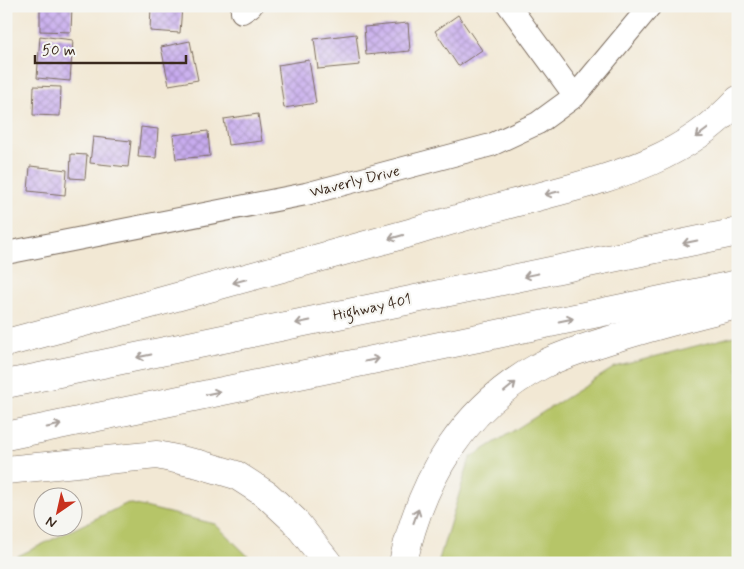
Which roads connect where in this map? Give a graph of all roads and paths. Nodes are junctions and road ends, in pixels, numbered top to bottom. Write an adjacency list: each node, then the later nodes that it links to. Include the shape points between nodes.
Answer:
1 (509, 6): 3 (street)
2 (650, 6): 3 (street, Waverly Drive)
3 (575, 96): 6 (street, Waverly Drive, via 530,127 491,146 306,194)
4 (738, 100): 9 (highway, one-way to 9, via 720,119 687,144 598,182)
5 (738, 232): 10 (highway, Highway 401, one-way to 10)
6 (6, 253)
7 (738, 284): 11 (highway, one-way to 7)
8 (738, 304): 14 (highway, one-way to 8, via 408,536 443,456 474,417 515,382 574,352 642,329)
9 (6, 343)
10 (6, 384)
11 (6, 436)
12 (6, 470): 13 (highway, via 157,456 199,464 236,475 267,495 294,520)
13 (328, 563)
14 (403, 563)

